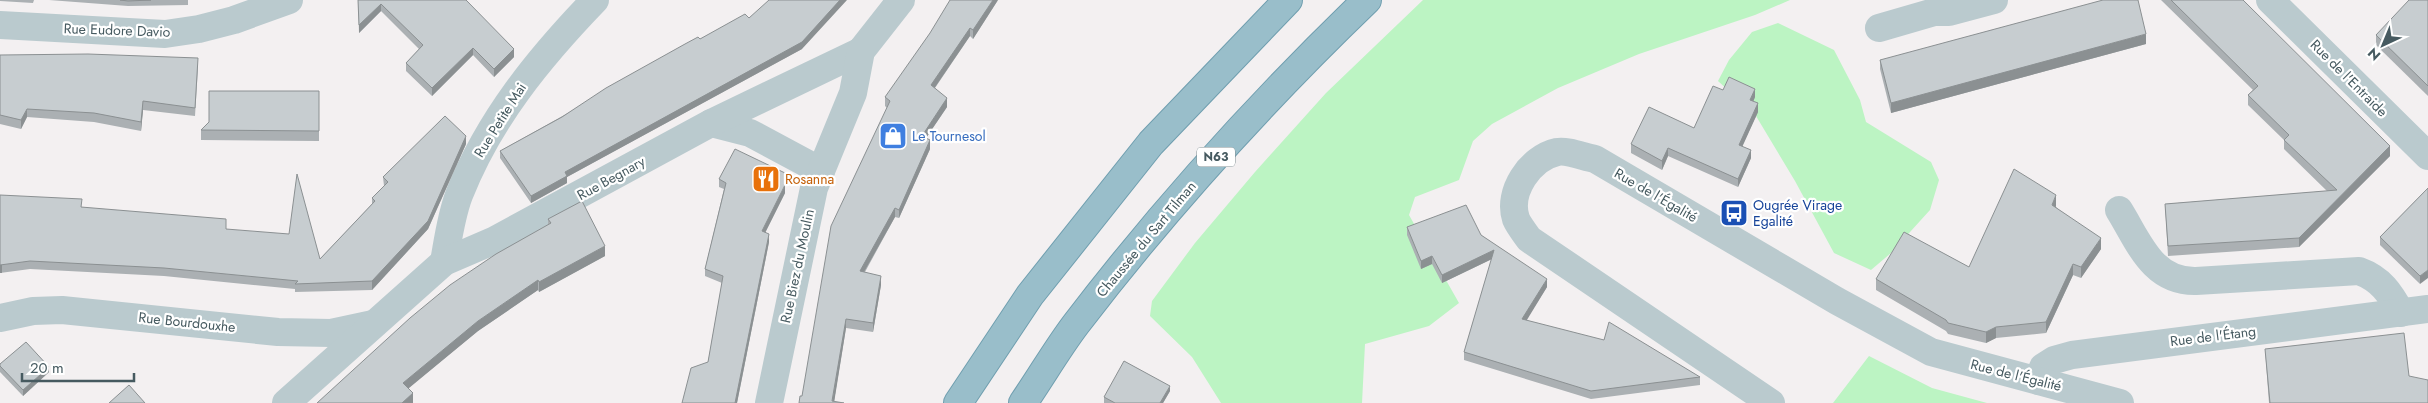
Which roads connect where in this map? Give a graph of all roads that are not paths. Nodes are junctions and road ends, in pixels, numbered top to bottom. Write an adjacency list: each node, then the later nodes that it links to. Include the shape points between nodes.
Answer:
1 (289, 0): 8 (street, Rue Eudore Davio, via 234,20 165,34)
2 (595, 0): 15 (street, Rue Petite Mai, via 542,57 513,94 484,141 458,197)
3 (902, 0): 10 (street, Rue Biez du Moulin)
4 (1288, 0): 23 (highway, via 1151,143 1030,295)
5 (1367, 0): 24 (highway, Chaussée du Sart Tilman / N63, via 1304,60 1186,190 1076,325)
6 (1994, 0): 9 (street, via 1949,12 1934,12)
7 (2270, 0): 12 (street, Rue de l'Entraide)
8 (0, 24)
9 (1879, 28)
10 (861, 51): 11 (street, Rue Begnary); 13 (street, Rue Biez du Moulin, via 853,93)
11 (711, 123): 13 (street, via 750,133); 15 (street, Rue Begnary, via 502,236)
12 (2428, 156)
13 (821, 171): 22 (street, Rue Biez du Moulin, via 807,214)
14 (2120, 210): 17 (street, via 2149,258 2174,279 2196,281 2359,271 2387,289)
15 (444, 262): 19 (street, Rue Begnary)
16 (2428, 309): 17 (street, Rue de l'Étang)
17 (2401, 314): 20 (street, Rue de l'Étang, via 2072,355 2043,367)
18 (0, 318): 19 (street, Rue Bourdouxhe, via 33,311 62,310 278,332 331,333)
19 (373, 324): 21 (street, Rue Begnary)
20 (2039, 381): 25 (street, Rue de l'Égalité, via 1931,352 1837,301 1595,159 1558,152 1540,159 1524,176 1515,196 1516,219 1529,239); 26 (street, Rue de l'Égalité)
21 (286, 403)
22 (769, 403)
23 (958, 403)
24 (1023, 403)
25 (1771, 403)
26 (2120, 403)

